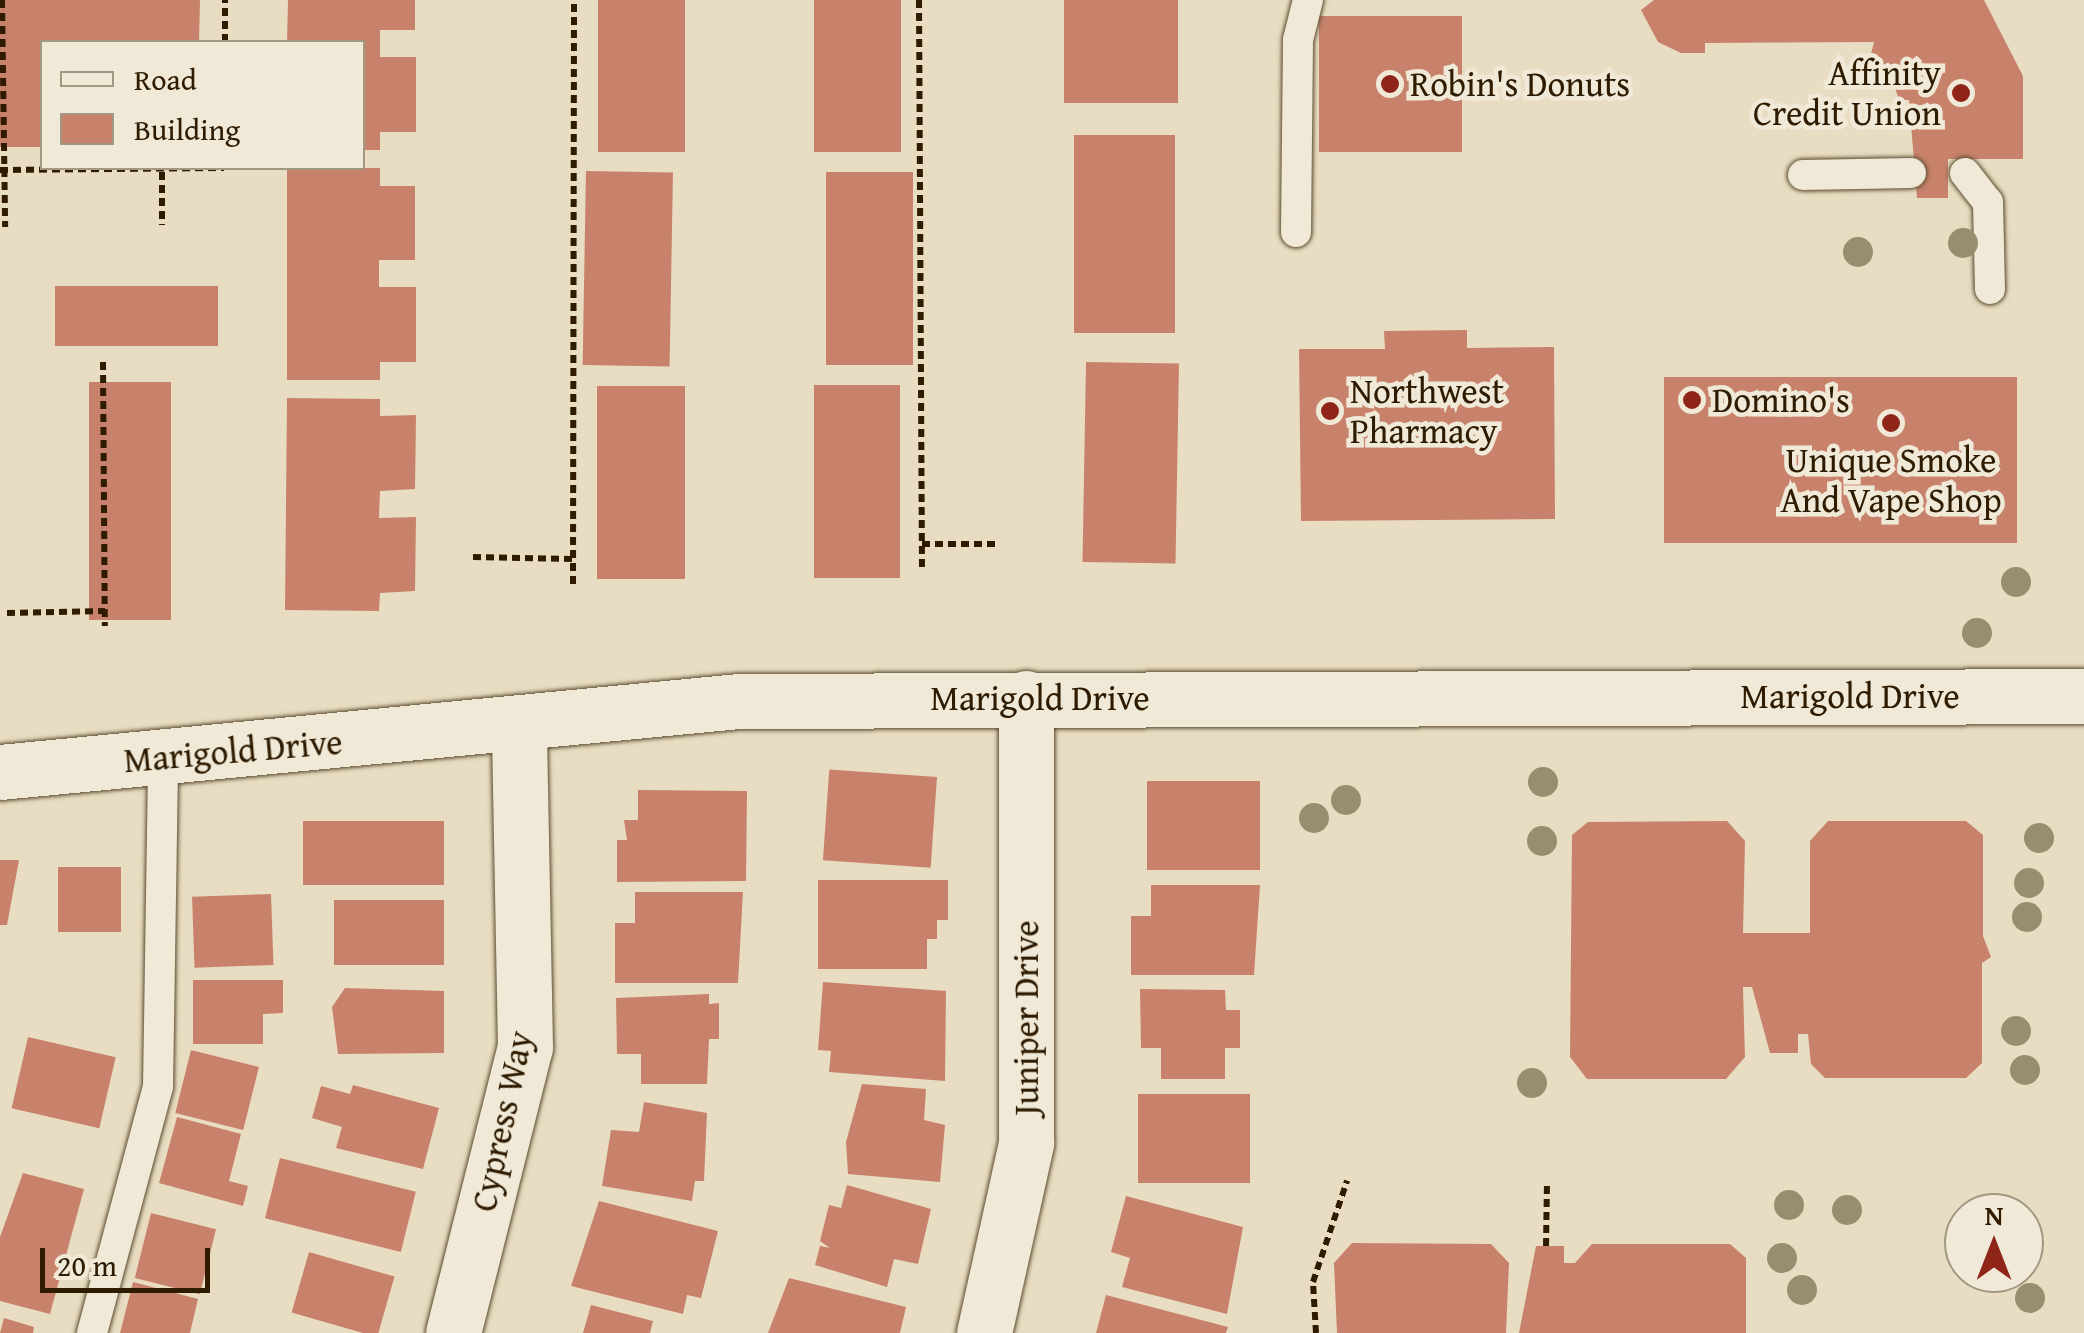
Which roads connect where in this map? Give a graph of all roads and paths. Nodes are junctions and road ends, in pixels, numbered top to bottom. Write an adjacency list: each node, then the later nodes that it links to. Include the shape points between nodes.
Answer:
1 (2, 0): 7 (path)
2 (225, 0): 6 (path)
3 (574, 0): 21 (path)
4 (919, 0): 18 (path)
5 (1308, 0): 15 (lane, via 1298,40)
6 (225, 40)
7 (1, 170): 9 (path); 14 (path)
8 (193, 170): 9 (path)
9 (162, 172): 13 (path)
10 (1910, 173): 12 (lane)
11 (1964, 173): 16 (lane, via 1988,202)
12 (1803, 175)
13 (162, 225)
14 (5, 227)
15 (1296, 232)
16 (1990, 289)
17 (103, 362): 24 (path)
18 (922, 544): 19 (path); 22 (path)
19 (998, 544)
20 (473, 557): 21 (path)
21 (573, 559): 23 (path)
22 (922, 569)
23 (573, 584)
24 (105, 612): 25 (path); 26 (path)
25 (6, 613)
26 (105, 626)
27 (2084, 696): 28 (street, Marigold Drive)
28 (1026, 698): 29 (street, Marigold Drive, via 739,701); 37 (street, Juniper Drive, via 1026,1143)
29 (519, 726): 30 (street, Marigold Drive); 36 (street, Cypress Way, via 525,1047)
30 (163, 756): 31 (street, Marigold Drive); 35 (lane, via 158,1087)
31 (0, 772)
32 (1348, 1182): 38 (path, via 1313,1282)
33 (1547, 1183): 34 (path)
34 (1546, 1246)
35 (92, 1333)
36 (453, 1333)
37 (984, 1333)
38 (1316, 1333)

